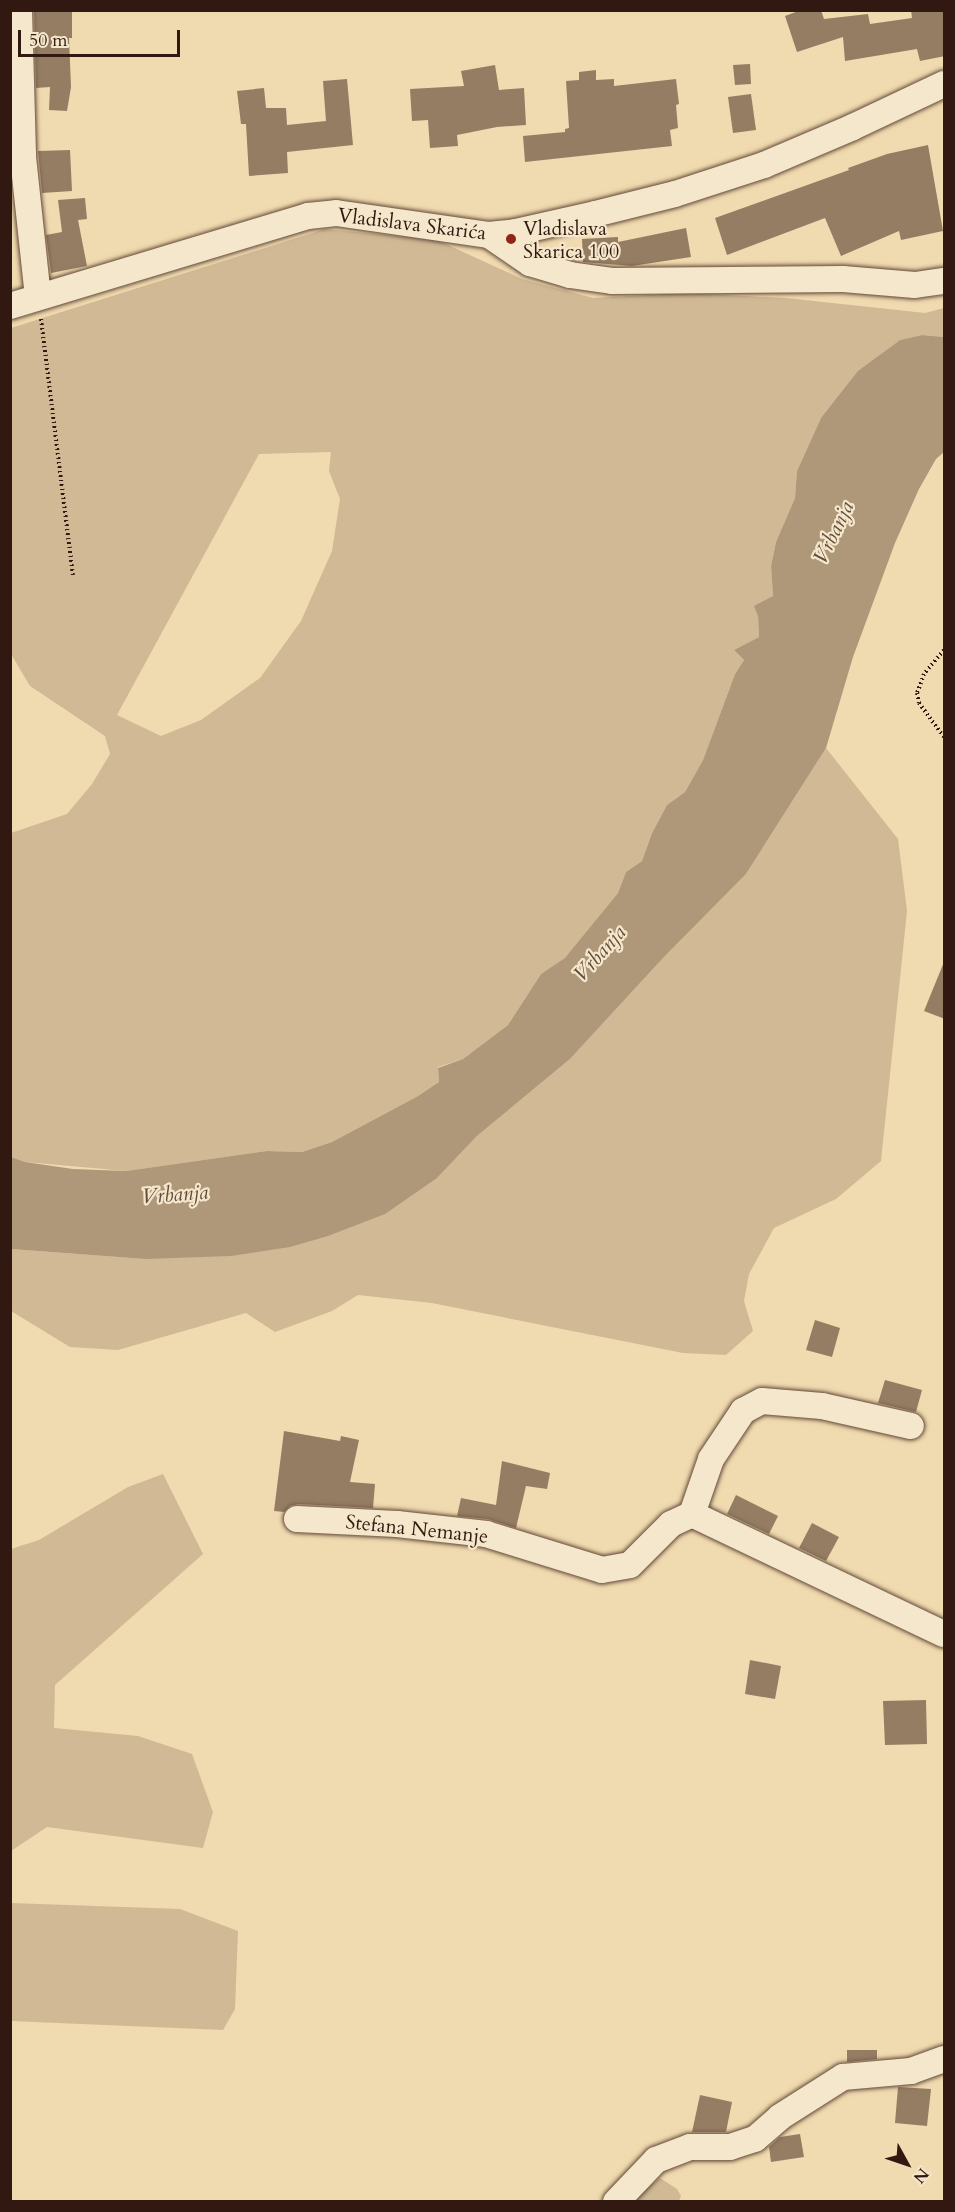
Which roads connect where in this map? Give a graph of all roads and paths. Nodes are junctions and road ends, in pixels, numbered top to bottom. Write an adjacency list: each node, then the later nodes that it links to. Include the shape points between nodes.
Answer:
1 (19, 10): 5 (street, via 22,157)
2 (945, 84): 3 (street, Vladislava Skarića, via 853,128 675,194)
3 (489, 235): 4 (street, via 530,262 570,275 612,281 843,279 915,285); 5 (street, Vladislava Skarića, via 336,213 308,216)
4 (945, 281)
5 (38, 297): 6 (street, Vladislava Skarića); 7 (path)
6 (10, 306)
7 (73, 576)
8 (945, 650): 9 (path, via 924,674 917,693 919,703)
9 (945, 737)
10 (911, 1426): 11 (street, via 822,1406 762,1401 743,1411 711,1459)
11 (692, 1514): 12 (street, Stefana Nemanje, via 671,1524 630,1565 602,1570 486,1534); 13 (street)
12 (297, 1519)
13 (945, 1634)
14 (945, 2059): 15 (street, via 911,2071 843,2078 780,2117 754,2139 730,2147 690,2147 656,2160)
15 (616, 2202)

